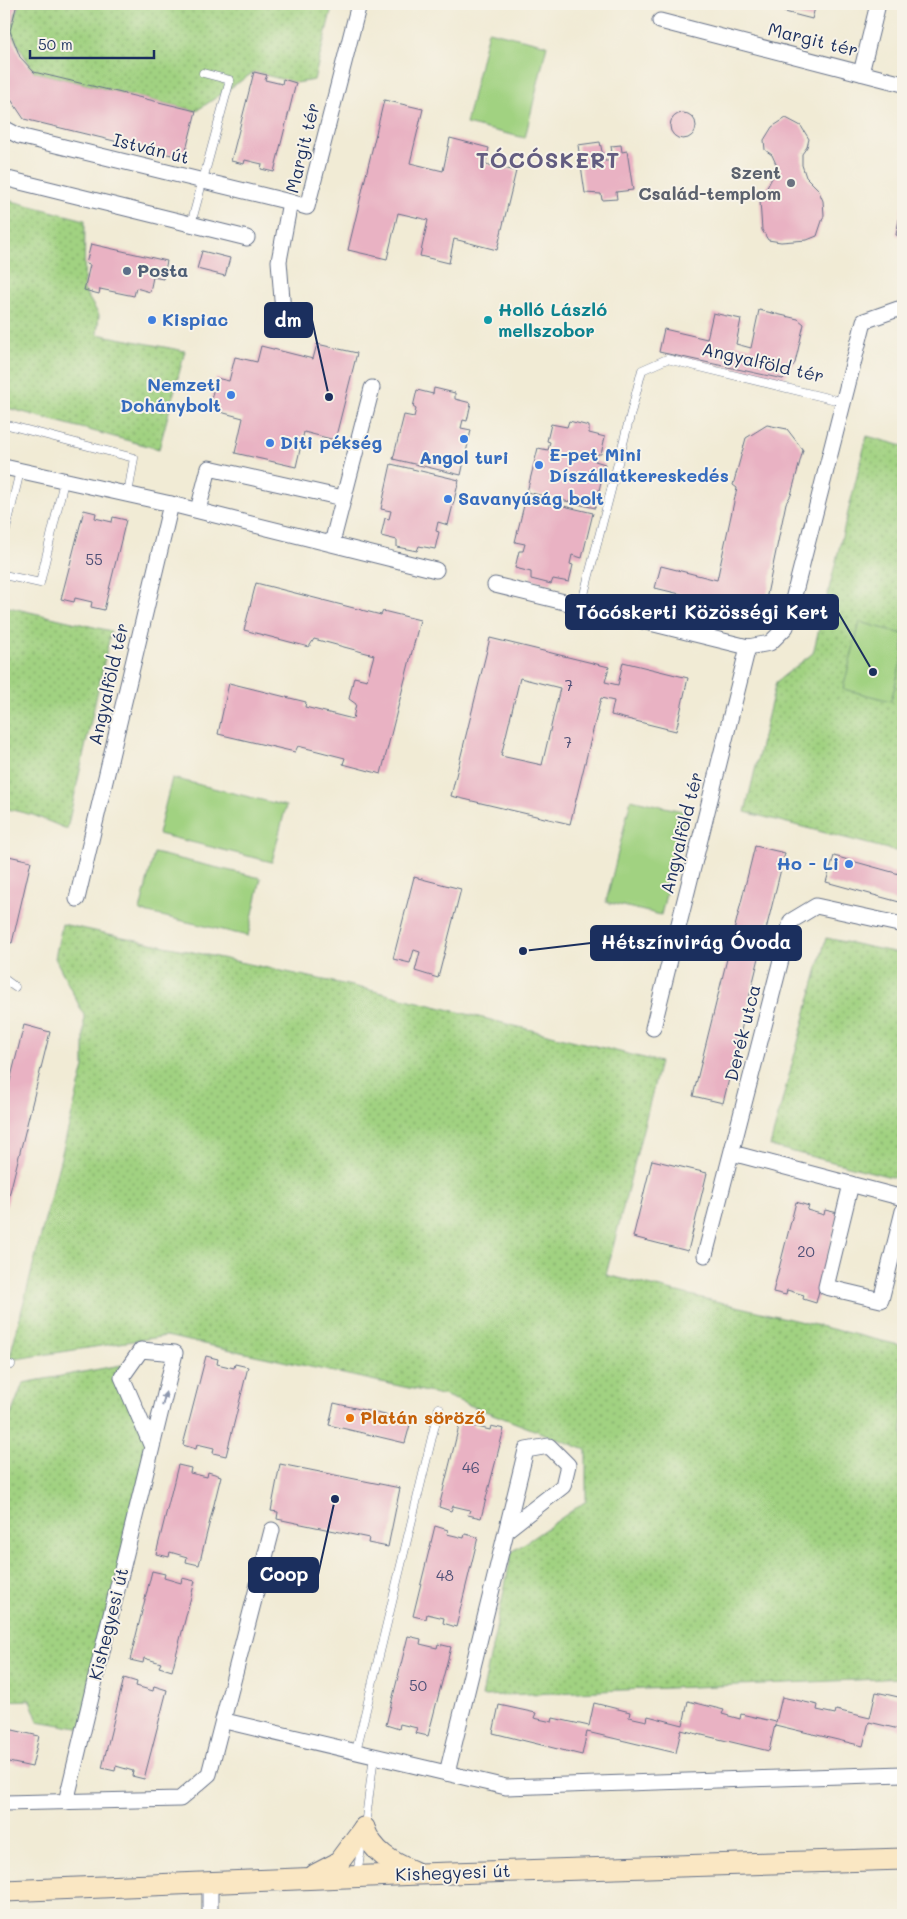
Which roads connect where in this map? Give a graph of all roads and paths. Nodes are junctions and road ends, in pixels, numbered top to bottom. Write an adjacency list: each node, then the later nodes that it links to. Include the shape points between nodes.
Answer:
1 (359, 4): 10 (street, Margit tér, via 307,206)
2 (878, 4): 5 (street, Margit tér)
3 (660, 21): 5 (street, Margit tér)
4 (203, 73): 9 (lane, via 230,80)
5 (861, 73): 6 (street)
6 (903, 84)
7 (4, 128): 9 (street, István út, via 19,136)
8 (4, 178): 11 (street)
9 (202, 181): 10 (street, István út); 11 (lane)
10 (290, 202): 14 (street, Margit tér, via 279,261)
11 (191, 224): 12 (street)
12 (247, 238)
13 (903, 310): 16 (street, via 864,321)
14 (283, 312)
15 (372, 388): 22 (street)
16 (844, 402): 30 (lane, Angyalföld tér, via 667,359 642,370); 31 (street, Angyalföld tér, via 786,627 770,643)
17 (4, 424): 21 (lane, via 134,458)
18 (4, 467): 19 (street)
19 (20, 471): 20 (street); 25 (lane)
20 (64, 481): 21 (street); 28 (lane, via 40,583)
21 (128, 494): 23 (street)
22 (343, 498): 24 (street, via 209,468); 26 (street)
23 (171, 504): 24 (street); 32 (street, Angyalföld tér)
24 (198, 510): 26 (street)
25 (4, 538)
26 (332, 543): 27 (street)
27 (436, 570)
28 (4, 575)
29 (496, 585): 30 (street, Angyalföld tér)
30 (581, 606): 31 (street, Angyalföld tér)
31 (748, 647): 36 (street, Angyalföld tér)
32 (77, 899)
33 (903, 925): 37 (street, Derék utca, via 816,906 791,921)
34 (4, 979): 35 (lane)
35 (16, 986)
36 (653, 1028)
37 (732, 1153): 38 (street); 41 (street, Derék utca)
38 (851, 1184): 39 (street); 40 (street, via 826,1287 881,1300)
39 (903, 1198)
40 (903, 1211)
41 (706, 1256)
42 (439, 1408): 47 (lane)
43 (152, 1447): 43 (street, Kishegyesi út, one-way to 43, via 175,1353 140,1350 122,1377); 51 (street, Kishegyesi út)
44 (508, 1529): 44 (street, via 526,1450 549,1446 568,1465 563,1486); 49 (street)
45 (272, 1530): 46 (street)
46 (225, 1721): 47 (street); 51 (street, via 209,1774 180,1799)
47 (356, 1751): 48 (street)
48 (374, 1756): 49 (street); 53 (lane)
49 (447, 1773): 50 (street, via 506,1787)
50 (903, 1774)
51 (66, 1802): 52 (street)
52 (4, 1803)
53 (364, 1828): 55 (street, via 372,1844 392,1863); 56 (lane); 57 (street, via 338,1863)
54 (903, 1859): 55 (street, Kishegyesi út)
55 (419, 1874): 56 (street, Kishegyesi út)
56 (357, 1876): 57 (street, Kishegyesi út)
57 (308, 1878): 58 (street, Kishegyesi út)
58 (210, 1882): 59 (street, Kishegyesi út); 60 (street)
59 (4, 1891)
60 (210, 1915)

